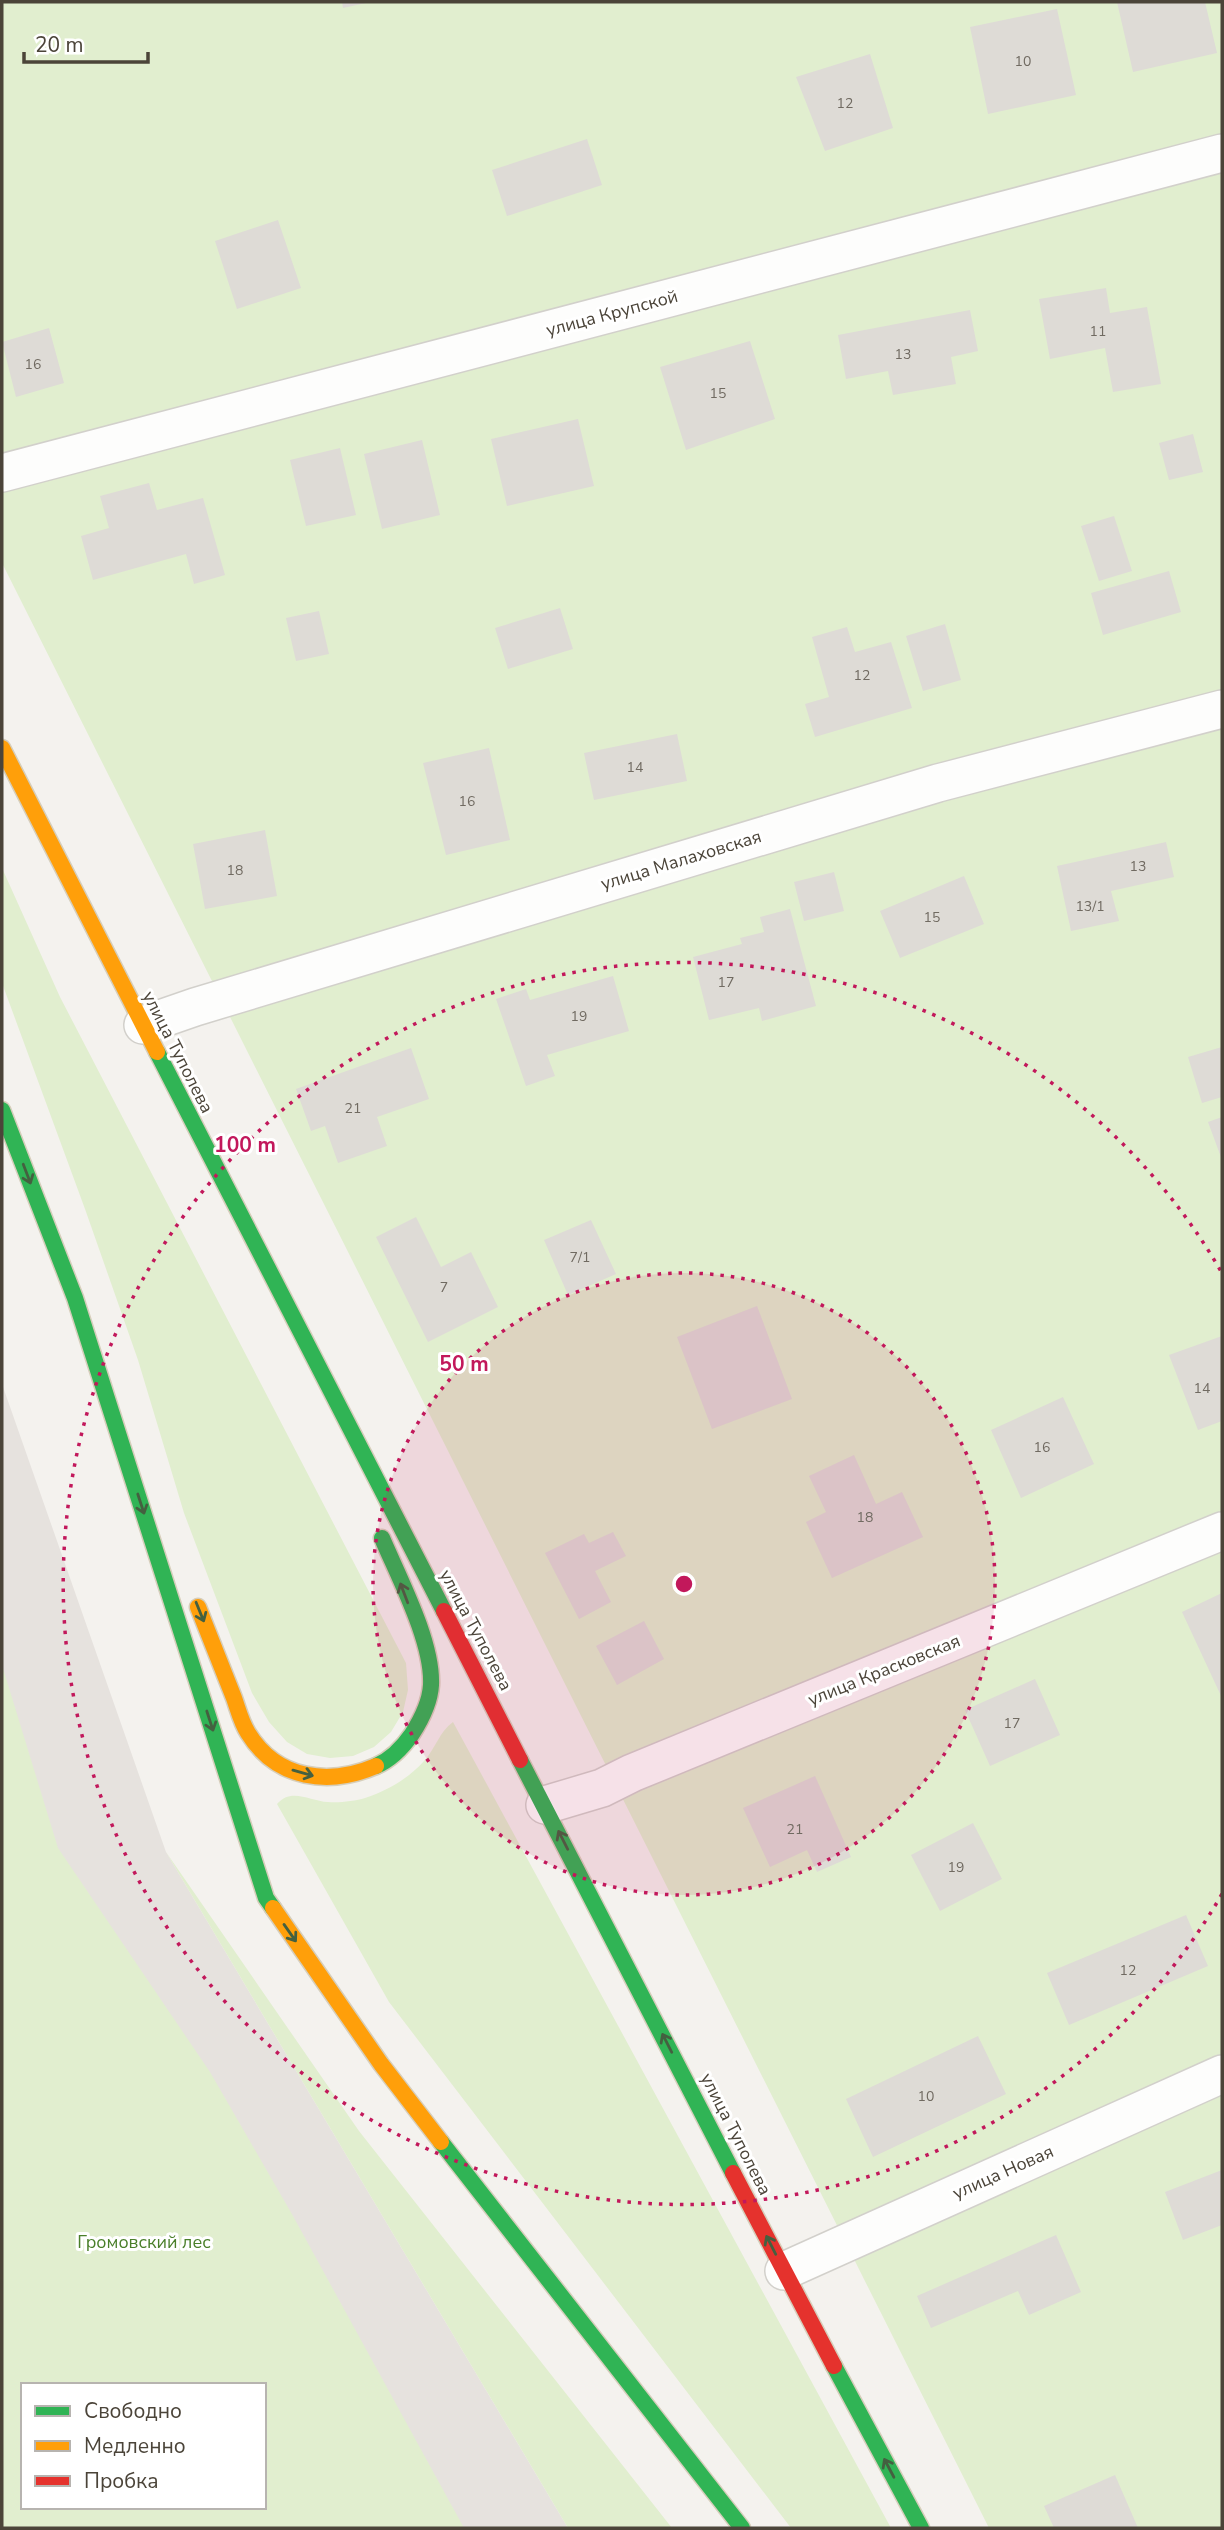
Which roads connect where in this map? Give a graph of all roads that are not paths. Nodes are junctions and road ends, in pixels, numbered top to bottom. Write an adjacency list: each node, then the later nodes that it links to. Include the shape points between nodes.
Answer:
1 (1222, 153): 2 (street, улица Крупской)
2 (2, 473)
3 (1222, 709): 5 (street, улица Малаховская, via 938,783)
4 (2, 748): 5 (main road, улица Туполева)
5 (143, 1025): 8 (main road, улица Туполева)
6 (2, 1110): 7 (main road, one-way to 7)
7 (75, 1298): 10 (main road); 17 (main road, one-way to 17, via 265,1898 381,2064)
8 (309, 1350): 9 (main road); 14 (main road, улица Туполева)
9 (364, 1491)
10 (157, 1504)
11 (379, 1529): 13 (main road, one-way to 11, via 248,1735 269,1757 296,1773 327,1779 357,1776 385,1763 409,1743 424,1717 431,1687 429,1657)
12 (1222, 1531): 14 (street, улица Красковская, via 602,1788)
13 (192, 1594)
14 (545, 1805): 16 (main road, улица Туполева, one-way to 14)
15 (1222, 2074): 16 (street, улица Новая)
16 (784, 2271): 18 (main road, улица Туполева, one-way to 16)
17 (742, 2528)
18 (921, 2528)

